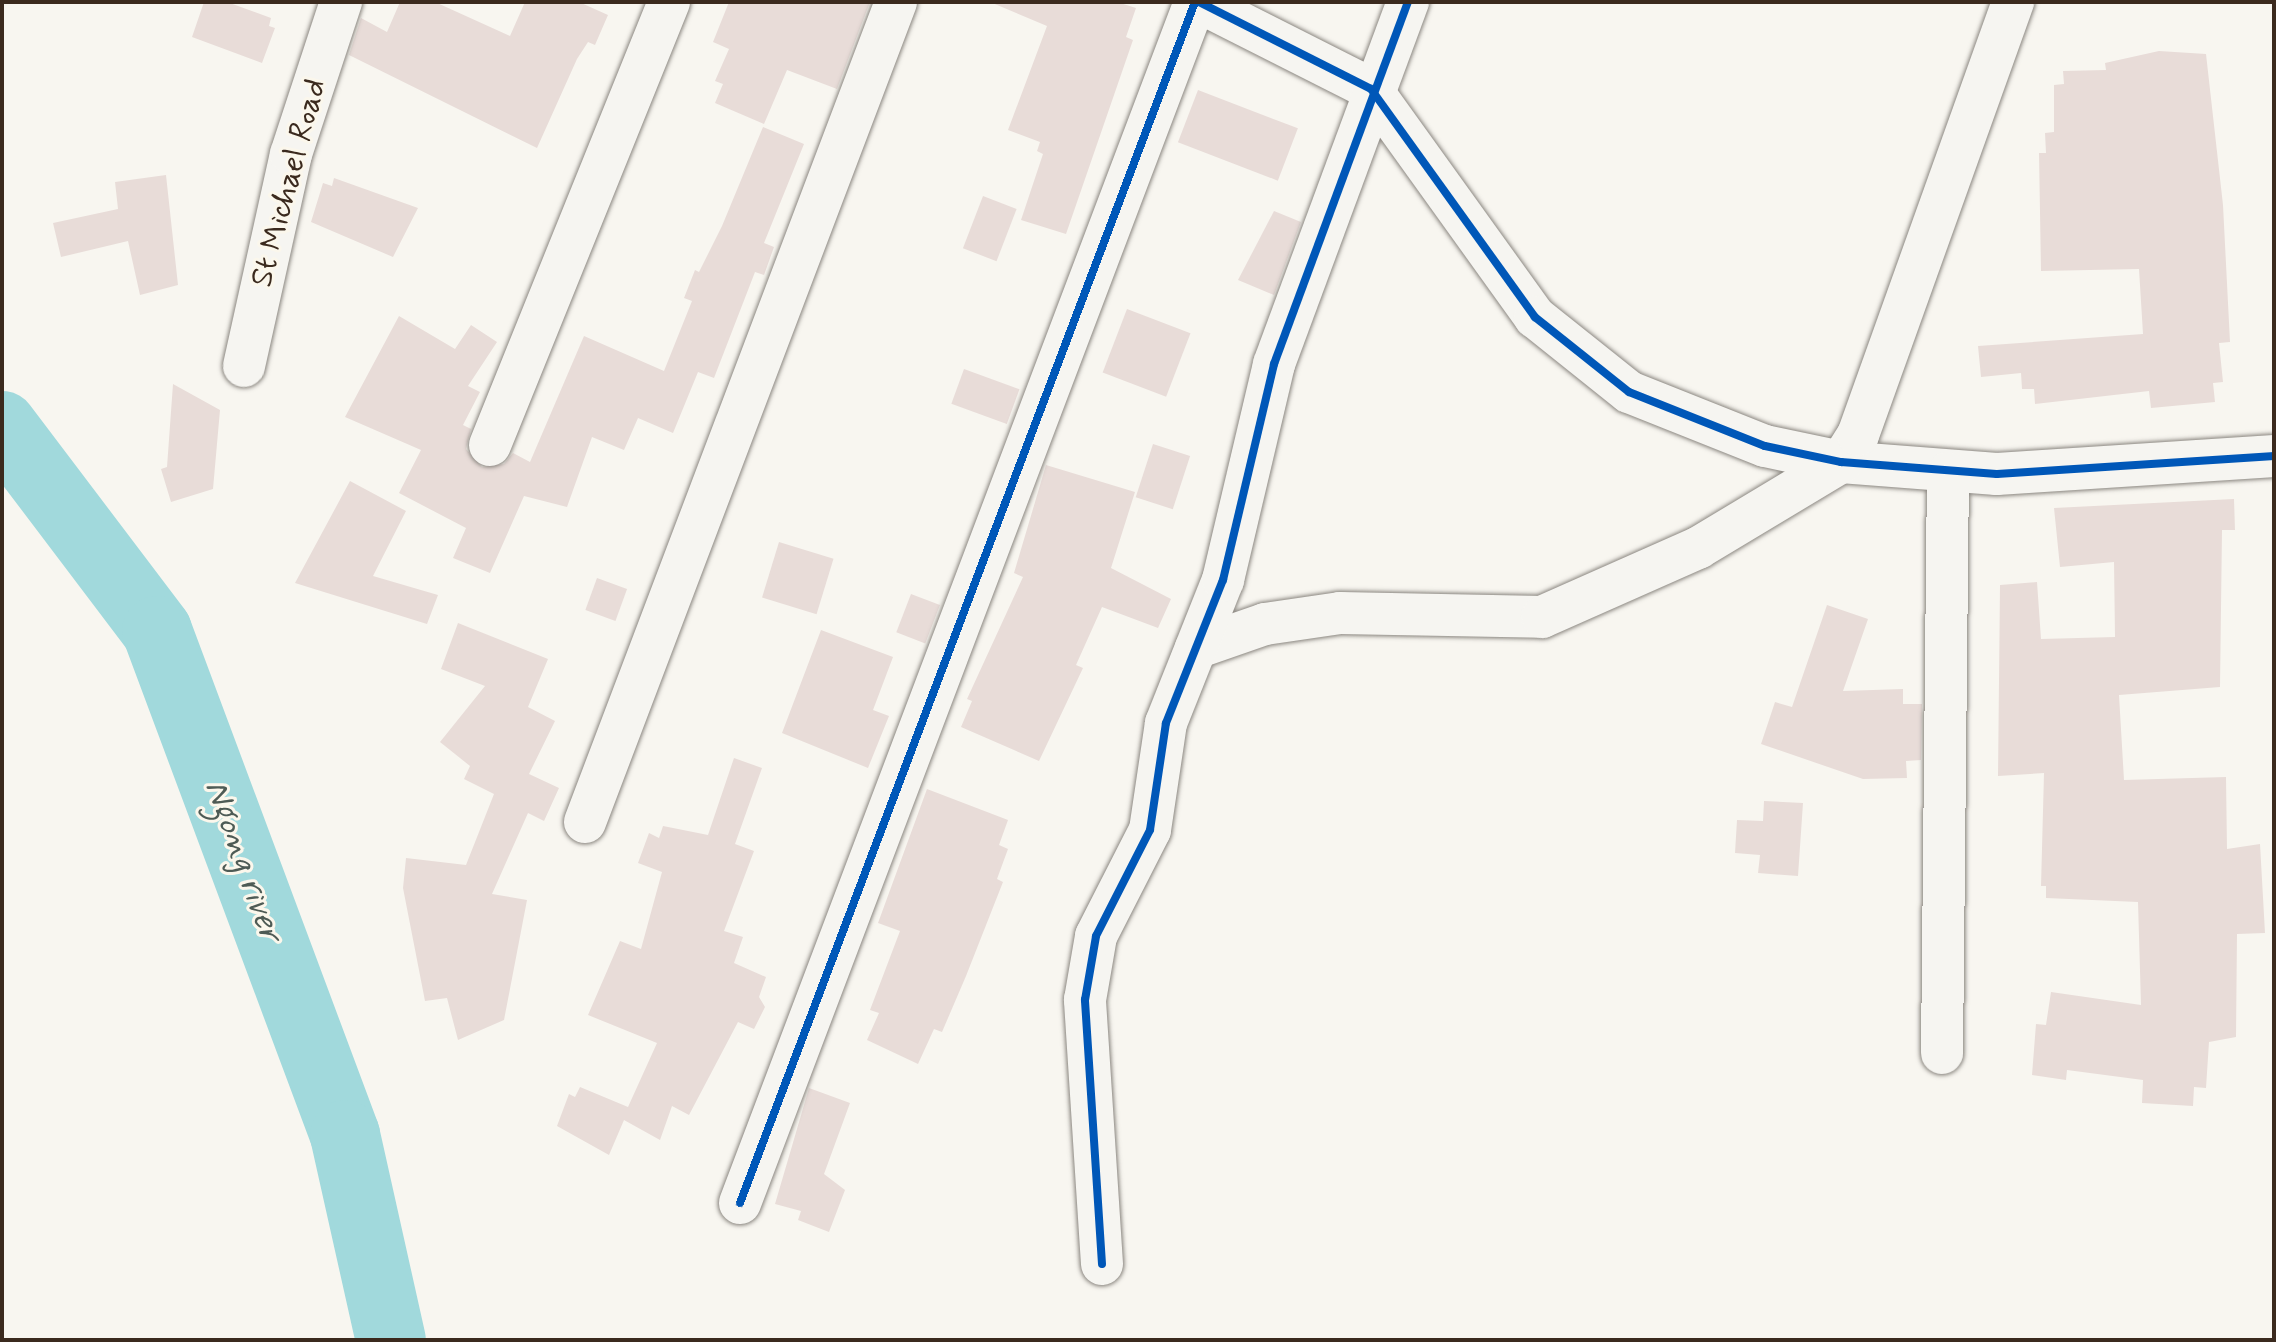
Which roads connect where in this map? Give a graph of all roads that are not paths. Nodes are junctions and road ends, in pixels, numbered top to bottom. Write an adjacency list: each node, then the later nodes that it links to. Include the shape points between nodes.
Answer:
1 (341, 2): 8 (street, St Michael Road, via 291,154)
2 (669, 2): 9 (street)
3 (896, 2): 14 (street)
4 (1197, 2): 7 (street); 16 (street)
5 (1408, 2): 7 (street)
6 (2013, 2): 11 (street, via 1858,435)
7 (1371, 89): 11 (street, via 1535,317 1629,392 1765,446); 13 (street, via 1274,364 1223,580)
8 (244, 366)
9 (490, 445)
10 (2274, 456): 12 (street)
11 (1841, 462): 12 (street); 13 (street, via 1698,548 1542,617 1340,613 1265,624)
12 (1948, 473): 15 (street)
13 (1196, 648): 17 (street, via 1166,723 1150,830 1096,936 1085,1000)
14 (585, 822)
15 (1942, 1053)
16 (740, 1203)
17 (1102, 1264)

